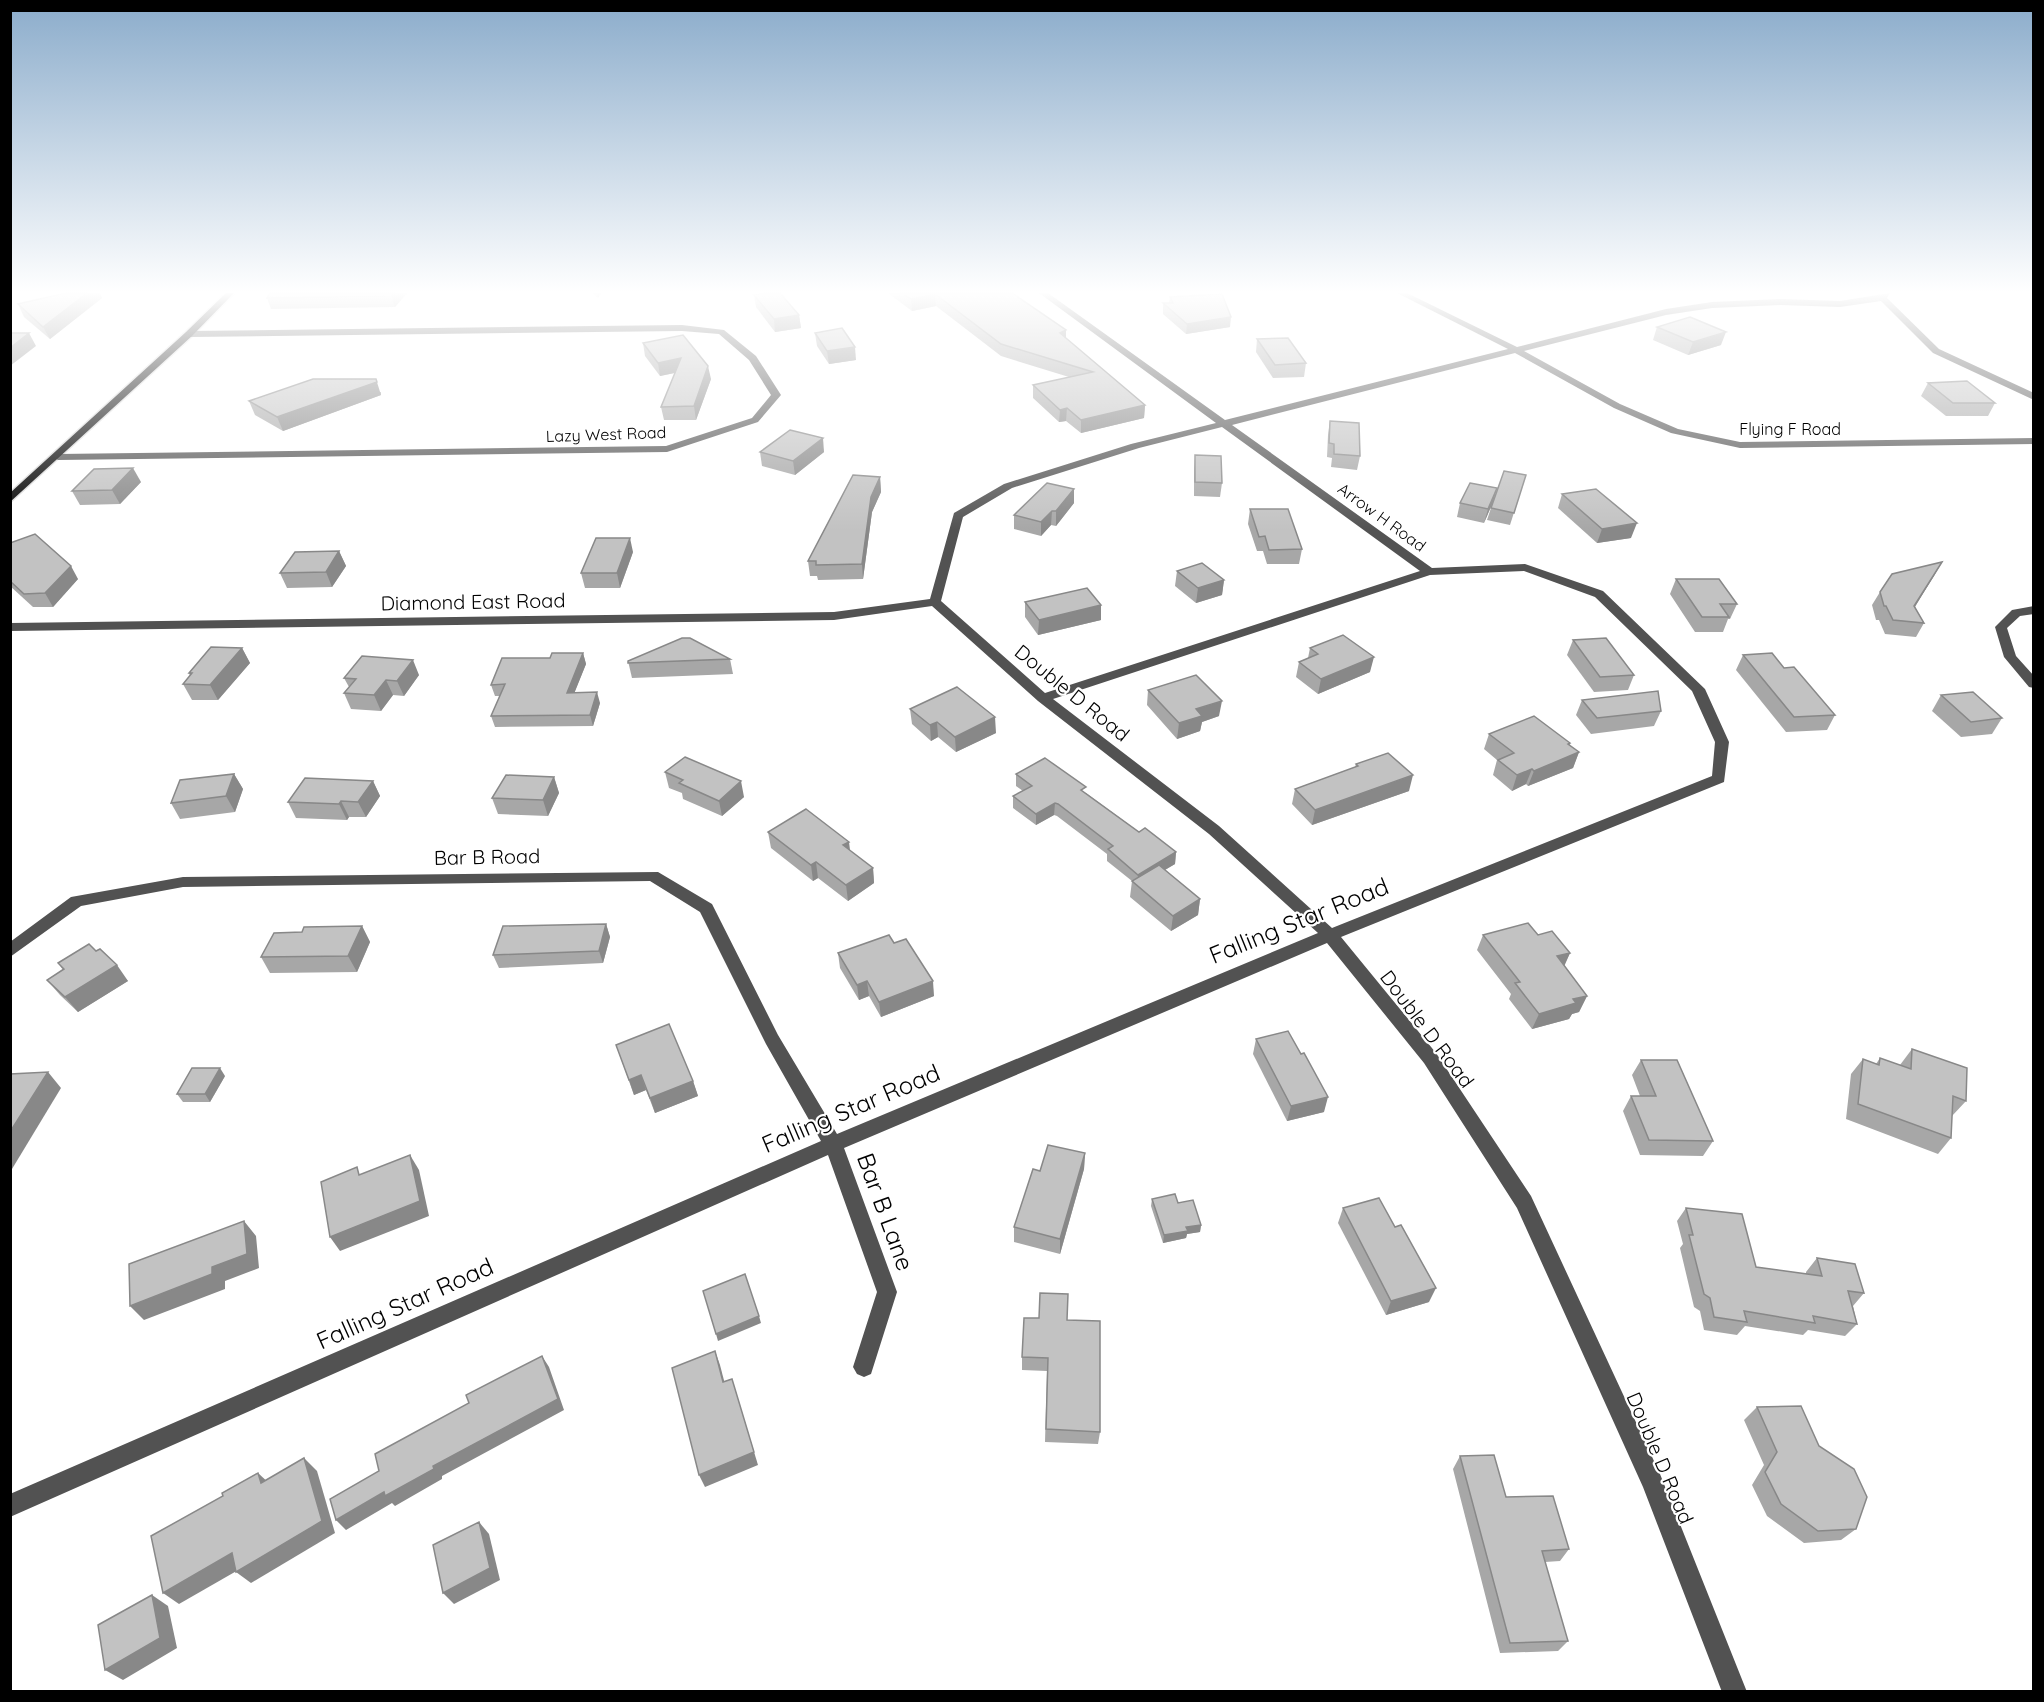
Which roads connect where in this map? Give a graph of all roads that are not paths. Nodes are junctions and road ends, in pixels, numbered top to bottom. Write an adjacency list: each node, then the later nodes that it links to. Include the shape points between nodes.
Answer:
1 (148, 372): 10 (main road)
2 (762, 372): 10 (street, Lazy West Road, via 776,395 755,420 667,449)
3 (1153, 372): 8 (street, Arrow H Road)
4 (1424, 372): 8 (street)
5 (1556, 372): 9 (street, Flying F Road, via 1665,427 1740,446)
6 (1982, 372): 7 (street)
7 (2034, 397)
8 (1222, 422): 12 (street, Arrow H Road); 13 (street, via 1008,486 958,515)
9 (2034, 441)
10 (57, 457): 11 (main road)
11 (10, 499)
12 (1429, 572): 17 (street); 18 (street, Arrow H Road, via 1525,567 1599,594 1698,689 1722,742)
13 (935, 602): 15 (street, Diamond East Road, via 834,616); 17 (street, Double D Road)
14 (2034, 610): 16 (street, via 2016,613 2001,627 2010,657)
15 (10, 627)
16 (2034, 684)
17 (1043, 698): 19 (street, Double D Road, via 1214,830)
18 (1719, 779): 19 (street, Falling Star Road)
19 (1329, 935): 21 (street, Falling Star Road); 24 (street, Double D Road, via 1430,1058 1524,1202 1652,1482)
20 (10, 951): 21 (street, Bar B Road, via 77,901 183,882 653,876 706,908 772,1039)
21 (833, 1144): 22 (street, Bar B Lane, via 887,1292); 23 (street, Falling Star Road)
22 (864, 1367)
23 (10, 1506)
24 (1735, 1692)

